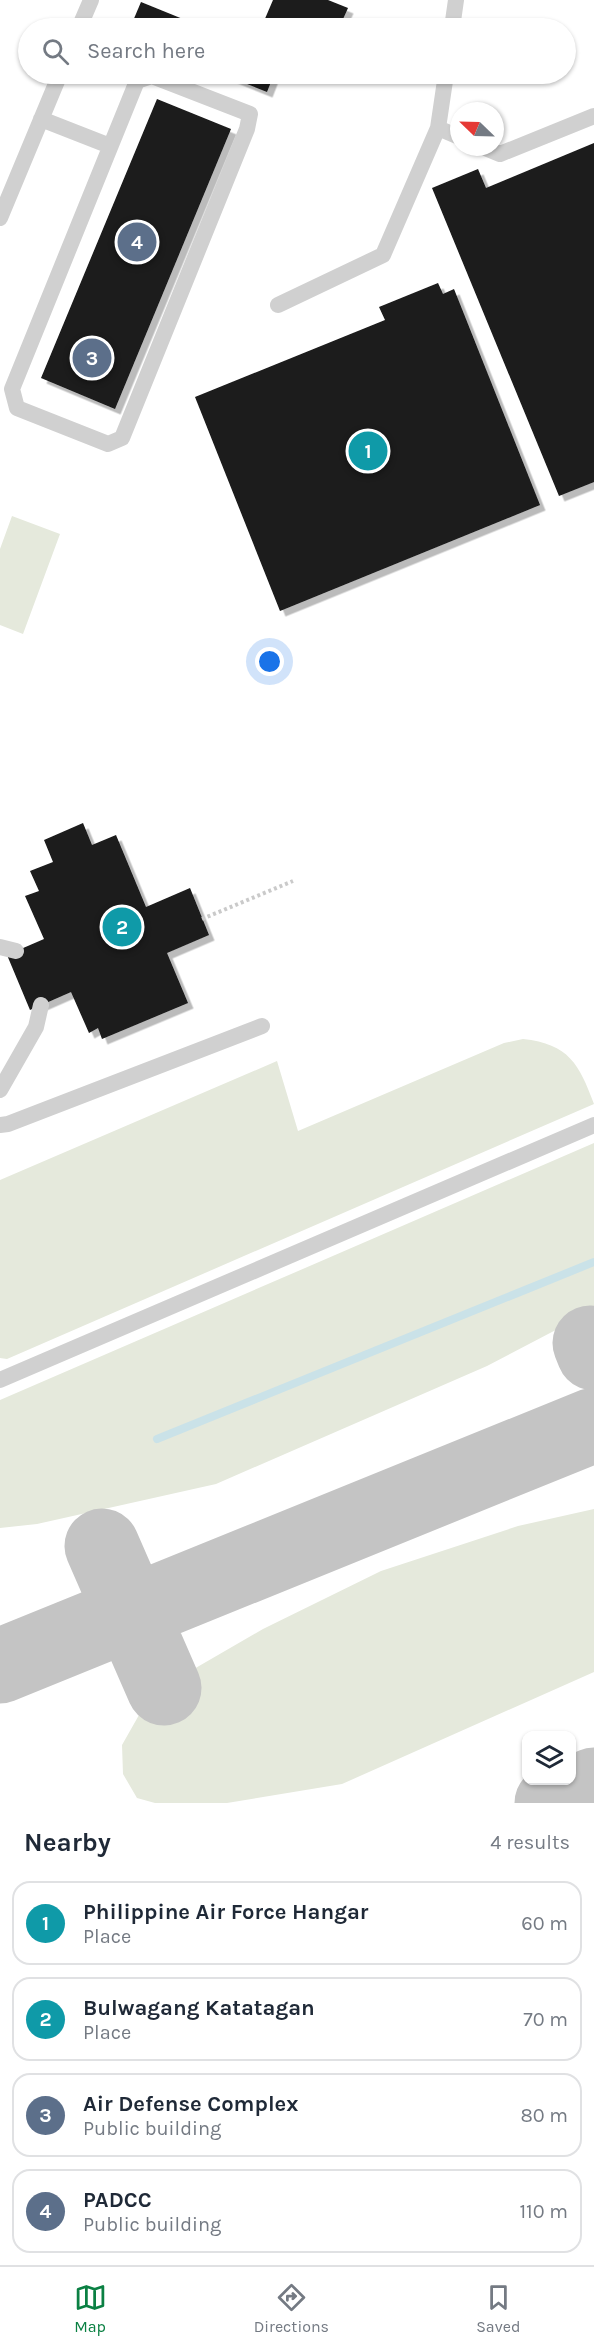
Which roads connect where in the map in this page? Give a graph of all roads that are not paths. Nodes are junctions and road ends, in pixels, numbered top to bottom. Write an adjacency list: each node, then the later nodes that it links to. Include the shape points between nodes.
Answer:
1 (91, 0): 3 (lane)
2 (456, 0): 4 (lane)
3 (83, 18)
4 (453, 18)
5 (56, 84): 10 (lane)
6 (136, 84): 13 (lane)
7 (173, 84): 13 (lane, via 250,114 122,438 108,444 17,408 12,388)
8 (445, 84): 11 (lane)
9 (594, 116): 14 (lane)
10 (41, 119): 13 (lane); 15 (lane)
11 (438, 128): 12 (lane); 16 (lane, via 383,255)
12 (450, 133)
13 (110, 146)
14 (504, 152)
15 (0, 218)
16 (278, 305)
17 (41, 1005): 19 (lane, via 36,1027)
18 (262, 1026): 20 (lane)
19 (0, 1090)
20 (0, 1125)
21 (594, 1125): 22 (lane)
22 (0, 1380)

